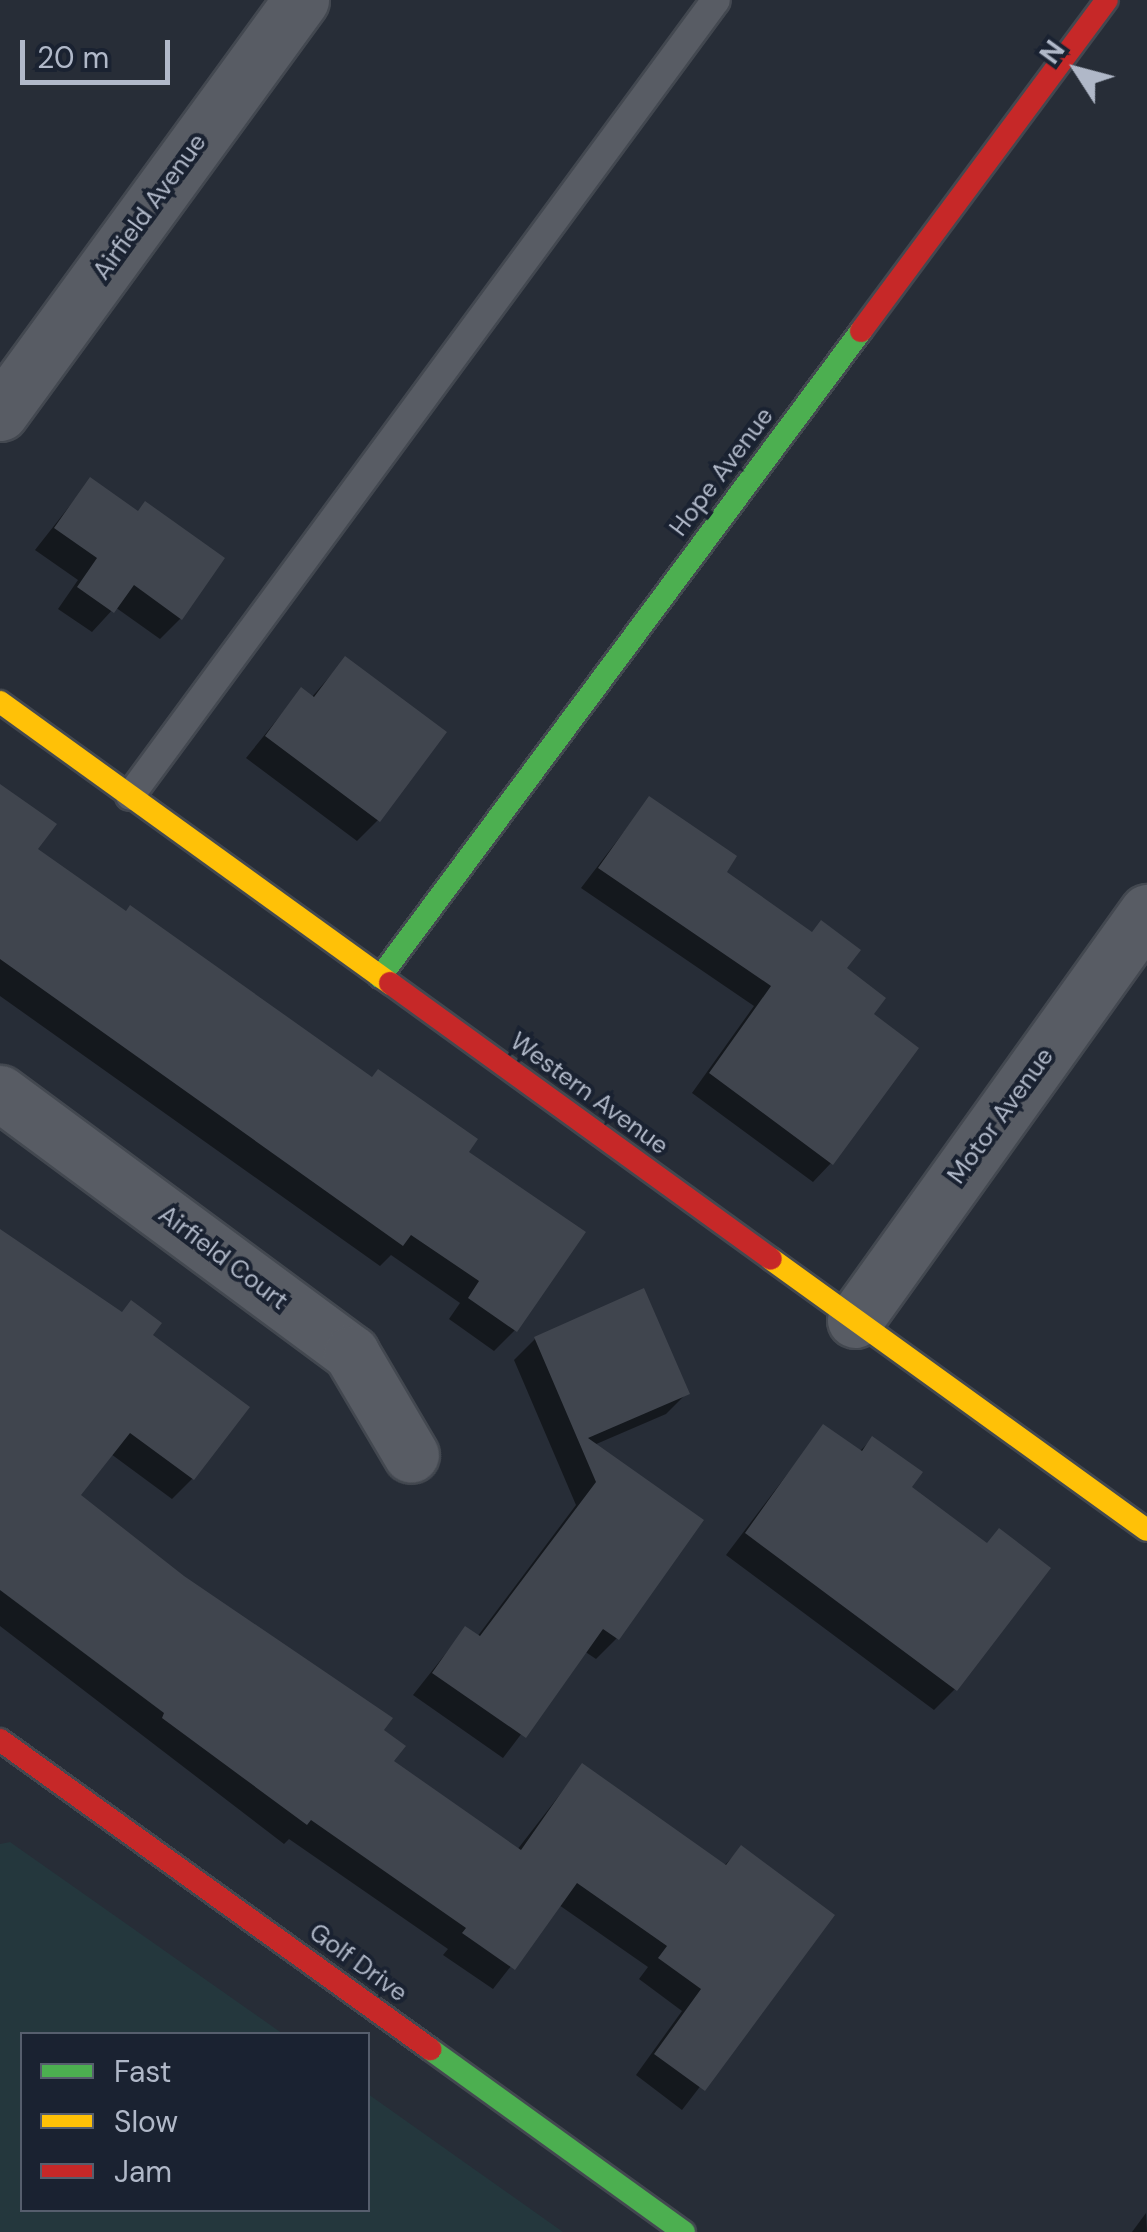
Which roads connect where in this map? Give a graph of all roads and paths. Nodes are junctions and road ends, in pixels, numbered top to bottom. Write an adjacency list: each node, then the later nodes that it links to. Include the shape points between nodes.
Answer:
1 (301, 0): 4 (street, Airfield Avenue)
2 (716, 0): 6 (lane)
3 (1108, 0): 8 (street, Hope Avenue)
4 (0, 413)
5 (0, 702): 6 (street, Western Avenue)
6 (130, 796): 8 (street, Western Avenue)
7 (1147, 912): 10 (street, Motor Avenue)
8 (380, 977): 10 (street, Western Avenue)
9 (0, 1093): 11 (street, Airfield Court, via 351,1352)
10 (854, 1320): 12 (street, Western Avenue)
11 (411, 1455)
12 (1147, 1530)
13 (0, 1740): 14 (street, Golf Drive)
14 (684, 2232)

